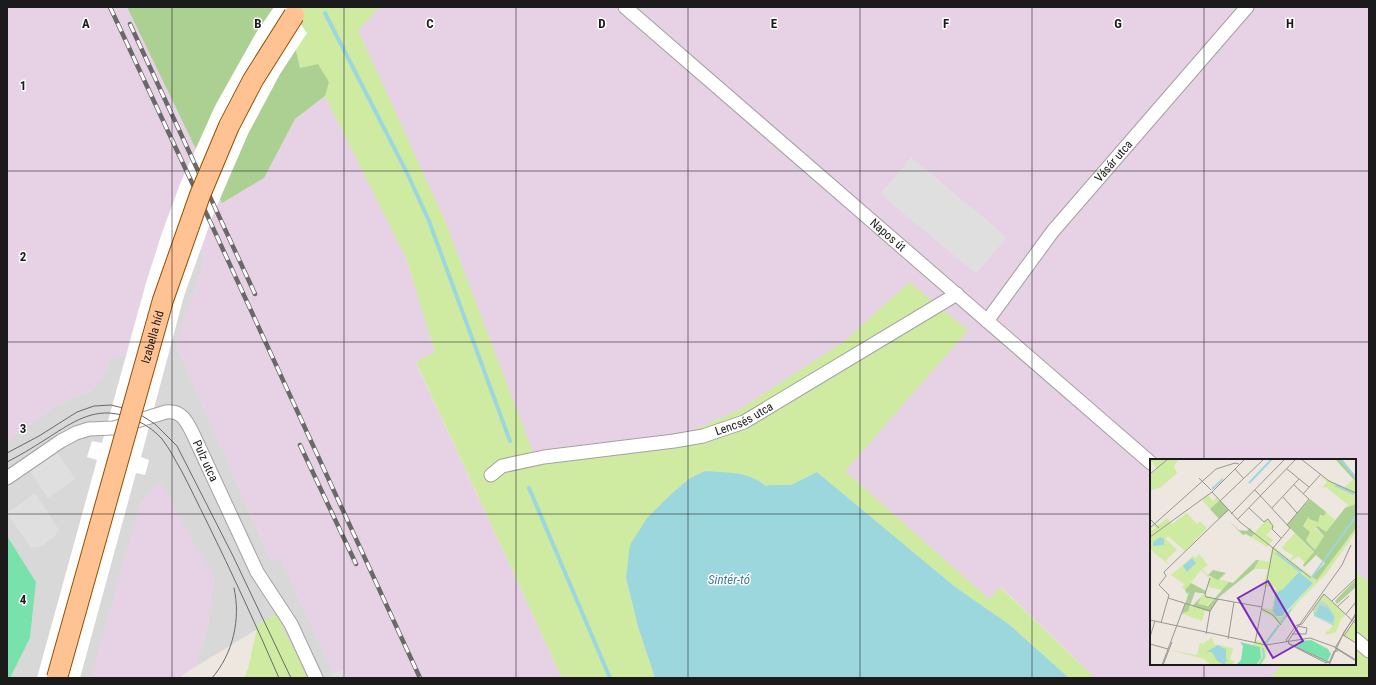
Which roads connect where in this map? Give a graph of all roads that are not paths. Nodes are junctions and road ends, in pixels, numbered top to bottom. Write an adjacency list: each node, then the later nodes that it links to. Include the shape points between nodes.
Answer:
1 (626, 7): 4 (street, Napos út)
2 (1247, 7): 5 (street, Vásár utca, via 1053,231)
3 (294, 15): 11 (main road, Izabella híd, bridge, via 253,80 229,126 195,209 163,300)
4 (957, 294): 5 (street, Napos út); 7 (street, Lencsés utca, via 744,422 703,436 681,440 544,457 502,466)
5 (987, 321): 6 (street, Napos út)
6 (1150, 462)
7 (491, 475)
8 (7, 478): 12 (street, Pulz utca, via 76,433 89,429 114,428 166,412 178,413 185,419 193,434 257,572 291,624)
9 (1356, 640): 10 (street)
10 (1369, 651)
11 (57, 678)
12 (316, 678)

